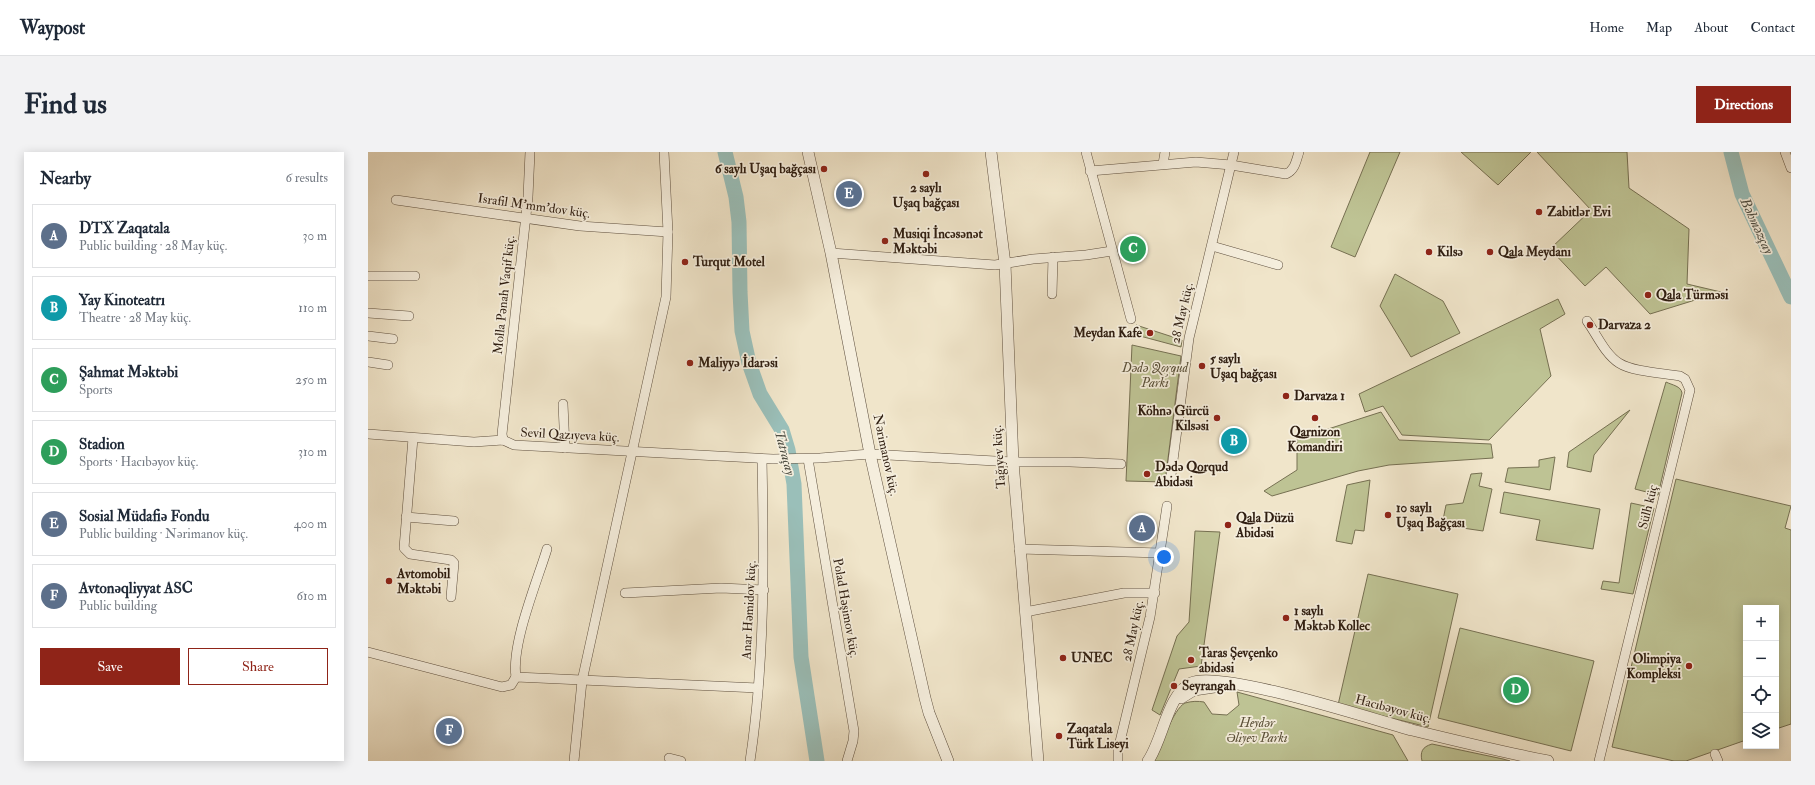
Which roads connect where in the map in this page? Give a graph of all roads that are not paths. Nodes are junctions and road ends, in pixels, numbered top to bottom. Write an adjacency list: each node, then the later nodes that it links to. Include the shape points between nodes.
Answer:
1 (530, 152): 15 (street, Molla Pənah Vaqif küç.)
2 (664, 152): 16 (street)
3 (808, 152): 19 (street, Nərimanov küç.)
4 (991, 152): 21 (street, Tağıyev küç.)
5 (1086, 152): 13 (street)
6 (1165, 152): 10 (street)
7 (1234, 152): 11 (street, 28 May küç.)
8 (1299, 152): 11 (street, via 1291,172 1286,174)
9 (1785, 152): 12 (street)
10 (1163, 164): 11 (street, via 1196,162); 13 (street)
11 (1231, 165): 17 (street, 28 May küç.)
12 (1791, 168)
13 (1090, 170): 18 (street)
14 (396, 200): 15 (street, Israfil M'mm'dov küç.)
15 (526, 218): 16 (street, Israfil M'mm'dov küç., via 610,229); 37 (street, Molla Pənah Vaqif küç.)
16 (668, 232): 39 (street, via 663,314)
17 (1212, 246): 22 (street); 45 (street, 28 May küç., via 1188,345)
18 (1112, 251): 20 (street); 28 (street)
19 (831, 253): 21 (street, via 983,266); 40 (street, Nərimanov küç.)
20 (1053, 257): 21 (street); 25 (street)
21 (1005, 264): 43 (street, Tağıyev küç.)
22 (1278, 265)
23 (368, 276): 24 (street)
24 (415, 276)
25 (1052, 294)
26 (368, 313): 27 (street)
27 (409, 316)
28 (1131, 320)
29 (1587, 321): 71 (street, Sülh küç, via 1618,362 1626,367 1680,376 1685,379 1690,390)
30 (368, 336): 31 (street)
31 (393, 339)
32 (368, 362): 33 (street)
33 (388, 365)
34 (563, 404): 38 (street)
35 (368, 434): 36 (street, Sevil Qazıyeva küç.)
36 (413, 438): 37 (street, Sevil Qazıyeva küç., via 474,442); 47 (street)
37 (503, 440): 38 (street, Sevil Qazıyeva küç., via 514,445)
38 (565, 448): 39 (street, Sevil Qazıyeva küç.)
39 (631, 451): 41 (street, Sevil Qazıyeva küç.); 59 (street)
40 (870, 454): 42 (street); 43 (street); 66 (street, Nərimanov küç., via 926,698)
41 (762, 459): 42 (street, Sevil Qazıyeva küç.); 52 (street, Anar Həmidov küç.)
42 (805, 459): 65 (street, Polad Həşimov küç., via 854,731 854,741)
43 (1014, 462): 44 (street); 50 (street, Tağıyev küç.)
44 (1121, 464)
45 (1170, 483)
46 (1167, 506): 51 (street, 28 May küç.)
47 (406, 517): 48 (street); 55 (street, via 406,552 451,560 454,563)
48 (454, 521)
49 (547, 549): 58 (street, via 516,654)
50 (1019, 549): 51 (street); 56 (street, Tağıyev küç.)
51 (1161, 553): 54 (street, 28 May küç.)
52 (764, 590): 53 (street, via 721,588); 60 (street, Anar Həmidov küç.)
53 (625, 593)
54 (1155, 593): 56 (street, via 1124,593); 68 (street, 28 May küç., via 1118,750)
55 (451, 597)
56 (1025, 612): 67 (street, Tağıyev küç.)
57 (368, 652): 58 (street, via 502,687 511,684)
58 (516, 677): 59 (street)
59 (582, 681): 60 (street); 62 (street)
60 (758, 688): 64 (street, Anar Həmidov küç.)
61 (669, 758): 63 (street)
62 (574, 761)
63 (681, 761)
64 (750, 761)
65 (847, 761)
66 (948, 761)
67 (1038, 761)
68 (1118, 761)
69 (1148, 761): 70 (street, Hacıbəyov küç., via 1180,693 1191,683 1202,680 1244,684 1413,730)
70 (1548, 761)
71 (1599, 761)

